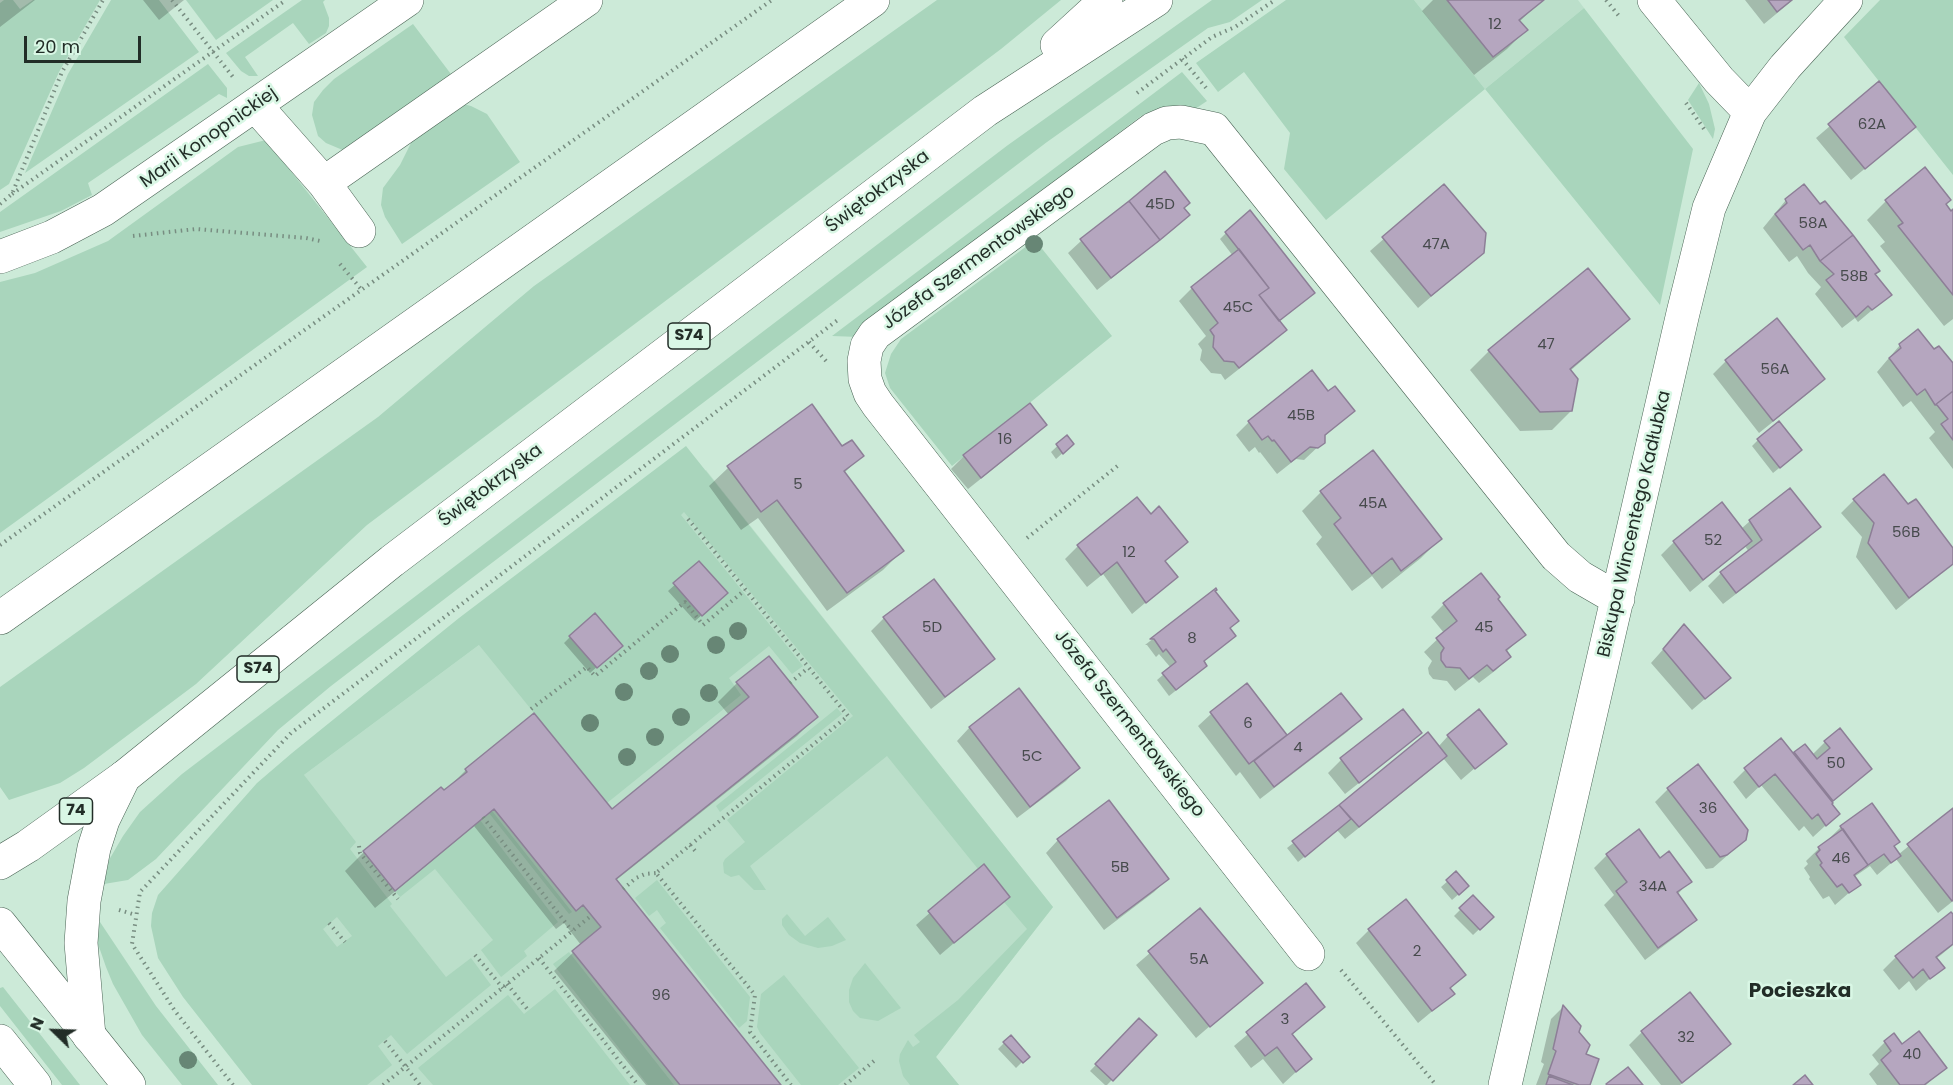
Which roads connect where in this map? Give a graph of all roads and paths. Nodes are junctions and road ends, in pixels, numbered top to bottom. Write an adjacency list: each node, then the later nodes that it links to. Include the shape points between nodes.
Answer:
1 (103, 0): 25 (path, via 62,72)
2 (172, 0): 16 (path)
3 (286, 0): 16 (path)
4 (407, 0): 20 (main road, Marii Konopnickiej)
5 (586, 0): 24 (main road)
6 (772, 0): 32 (path)
7 (873, 0): 40 (main road)
8 (1106, 0): 21 (main road, S74)
9 (1156, 0): 21 (main road)
10 (1275, 0): 14 (path)
11 (1606, 0): 15 (path)
12 (1653, 0): 22 (main road)
13 (1846, 0): 22 (main road, Biskupa Wincentego Kadłubka)
14 (1269, 4)
15 (1623, 22)
16 (212, 52): 20 (path); 25 (path)
17 (1182, 59): 18 (path)
18 (1213, 96)
19 (1681, 96): 23 (path)
20 (256, 106): 24 (main road); 30 (main road, Marii Konopnickiej, via 103,210 52,237)
21 (985, 111): 44 (main road, Świętokrzyska / S74, via 392,561)
22 (1750, 112): 39 (main road, Biskupa Wincentego Kadłubka, via 1709,208)
23 (1708, 135)
24 (324, 183): 27 (main road)
25 (12, 194): 26 (path)
26 (0, 204)
27 (359, 231)
28 (122, 237): 29 (path, via 196,229)
29 (321, 241)
30 (0, 257)
31 (335, 257): 32 (path)
32 (361, 289): 36 (path)
33 (697, 426): 70 (path, via 291,732 140,892 132,944 175,1011)
34 (1120, 464): 37 (path)
35 (688, 519): 38 (path)
36 (0, 545)
37 (1001, 559): 39 (main road, Józefa Szermentowskiego, via 870,393 865,378 867,346 875,334 1153,129 1181,122 1214,129 1556,556 1580,577); 58 (main road, Józefa Szermentowskiego)
38 (745, 590): 41 (path); 43 (path, via 703,625 685,602 595,676 587,667)
39 (1618, 599): 77 (main road, Biskupa Wincentego Kadłubka)
40 (0, 618)
41 (808, 668): 42 (path); 46 (path, via 848,716)
42 (790, 683)
43 (531, 709)
44 (124, 777): 49 (main road, Świętokrzyska / 74); 63 (main road, via 103,820 84,901 81,943)
45 (483, 817): 56 (path)
46 (690, 845): 48 (path); 50 (path)
47 (359, 846): 52 (path, via 360,853)
48 (697, 853)
49 (0, 863)
50 (656, 873): 51 (path, via 636,878); 74 (path, via 755,995 750,1032)
51 (623, 889)
52 (398, 899)
53 (592, 915): 56 (path)
54 (329, 923): 57 (path)
55 (0, 924): 63 (main road)
56 (572, 931): 60 (path)
57 (345, 942)
58 (1308, 954): 76 (path, via 1332,960)
59 (475, 955): 61 (path)
60 (539, 958): 61 (path); 73 (path)
61 (505, 986): 62 (path); 67 (path)
62 (528, 1010)
63 (89, 1036): 69 (main road)
64 (0, 1041): 68 (main road)
65 (385, 1041): 67 (path)
66 (874, 1061): 75 (path)
67 (406, 1067): 71 (path); 72 (path)
68 (35, 1085)
69 (129, 1085)
70 (233, 1085)
71 (383, 1085)
72 (420, 1085)
73 (638, 1085)
74 (791, 1085)
75 (845, 1085)
76 (1436, 1085)
77 (1504, 1085)

